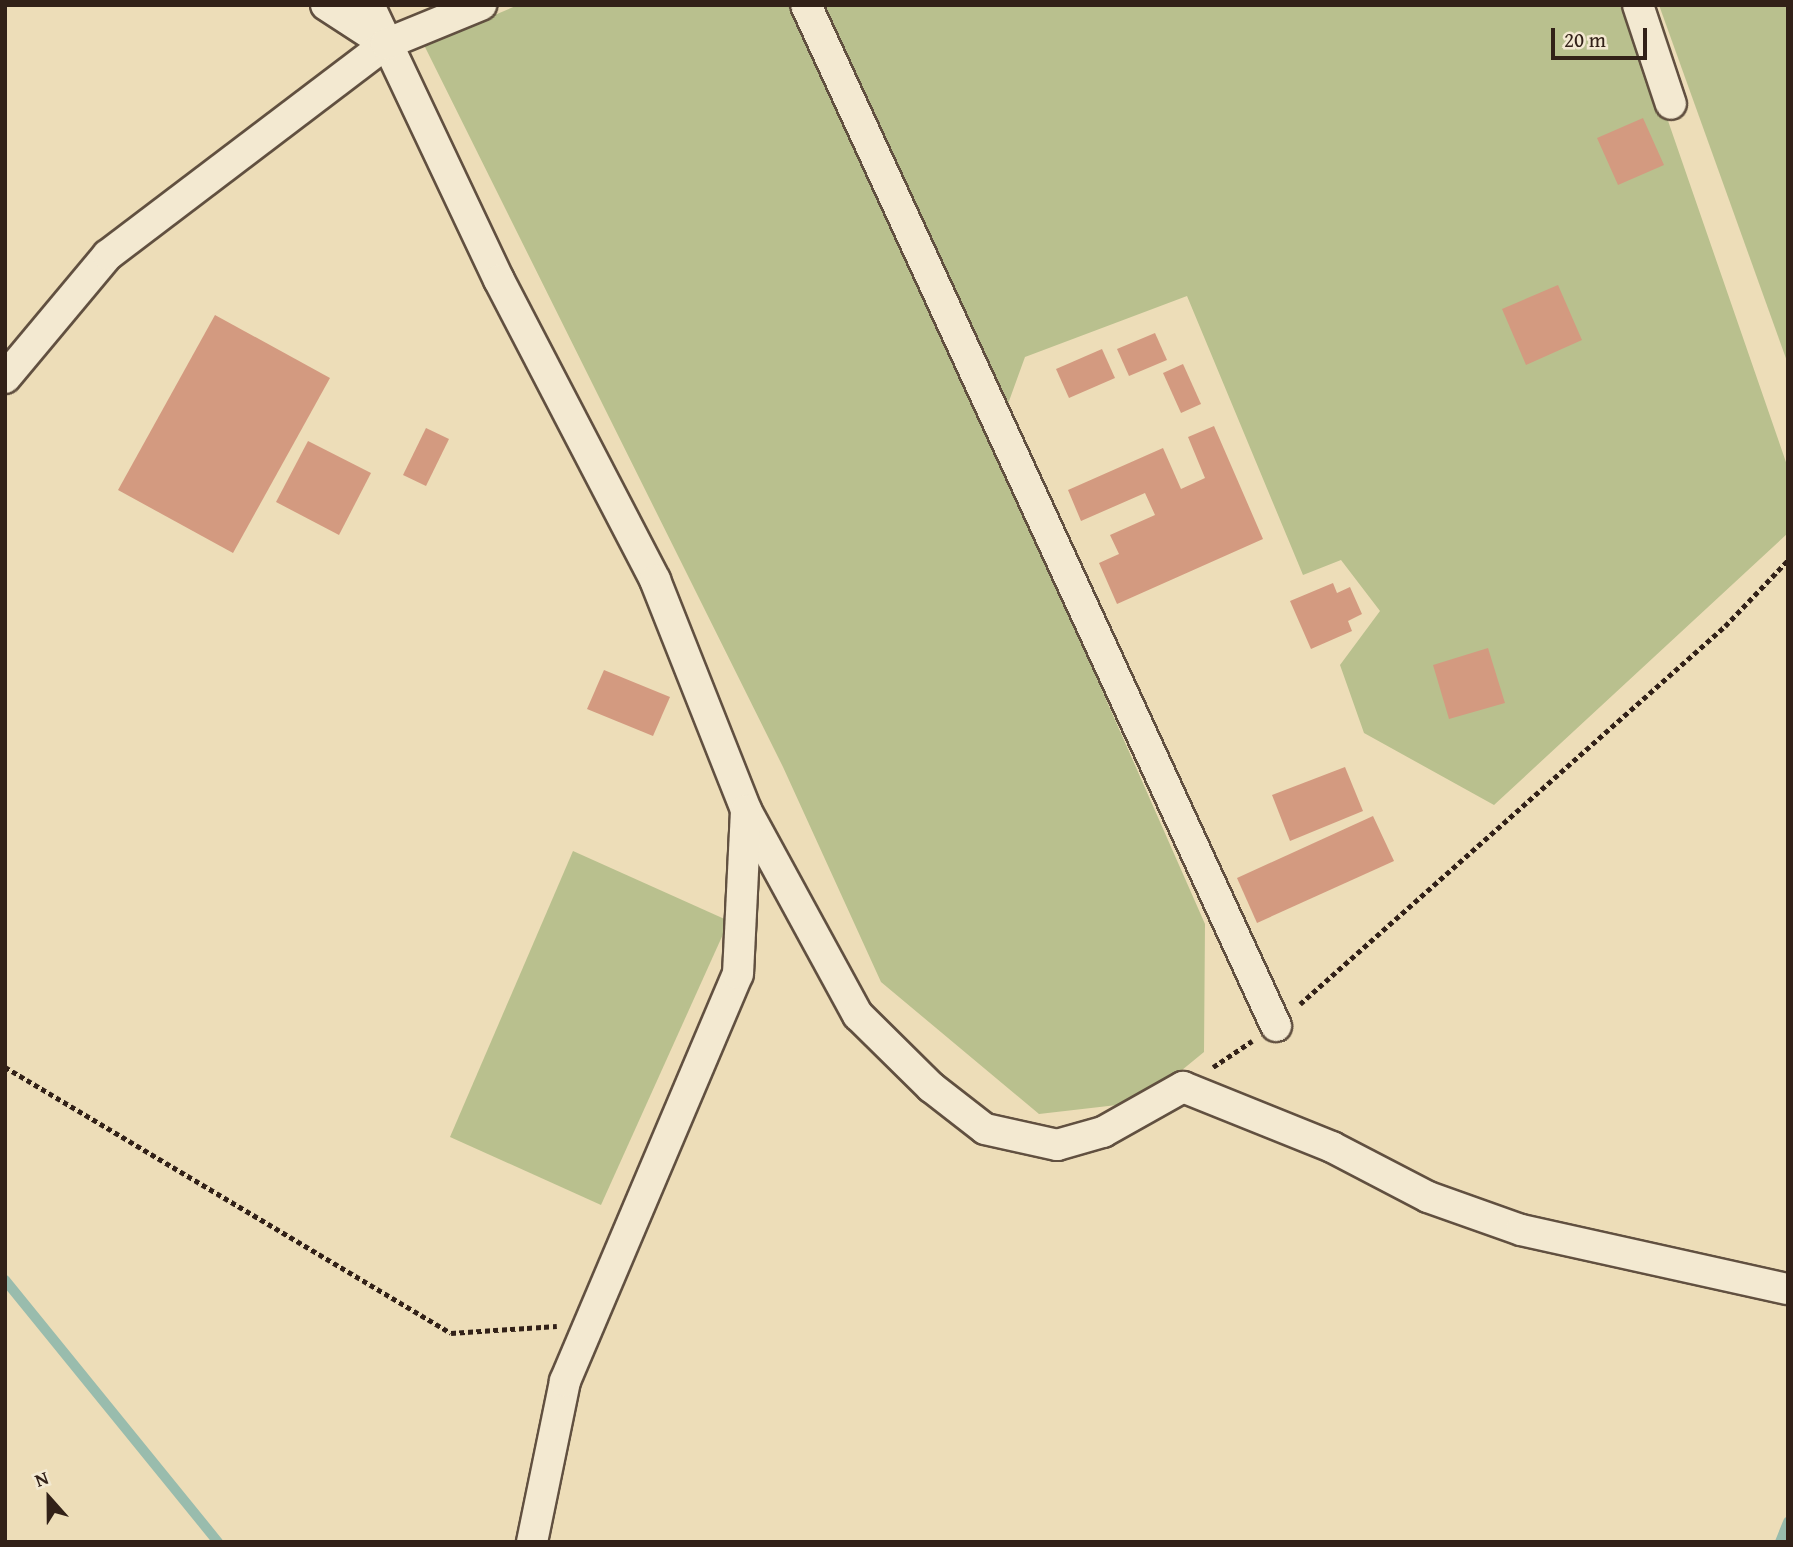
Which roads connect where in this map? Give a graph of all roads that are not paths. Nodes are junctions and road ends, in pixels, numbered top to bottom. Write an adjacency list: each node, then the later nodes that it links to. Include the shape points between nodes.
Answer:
1 (326, 5): 6 (street)
2 (369, 5): 6 (street)
3 (481, 5): 6 (street)
4 (806, 5): 10 (street)
5 (1637, 5): 7 (street)
6 (386, 44): 8 (street, via 108,255); 9 (street, via 654,580)
7 (1671, 104)
8 (5, 378)
9 (746, 810): 11 (street, via 858,1016 931,1087 985,1129 1057,1145 1103,1132 1183,1087 1332,1147 1428,1198 1521,1230); 12 (street, via 738,974 565,1381)
10 (1276, 1026)
11 (1788, 1289)
12 (532, 1542)

